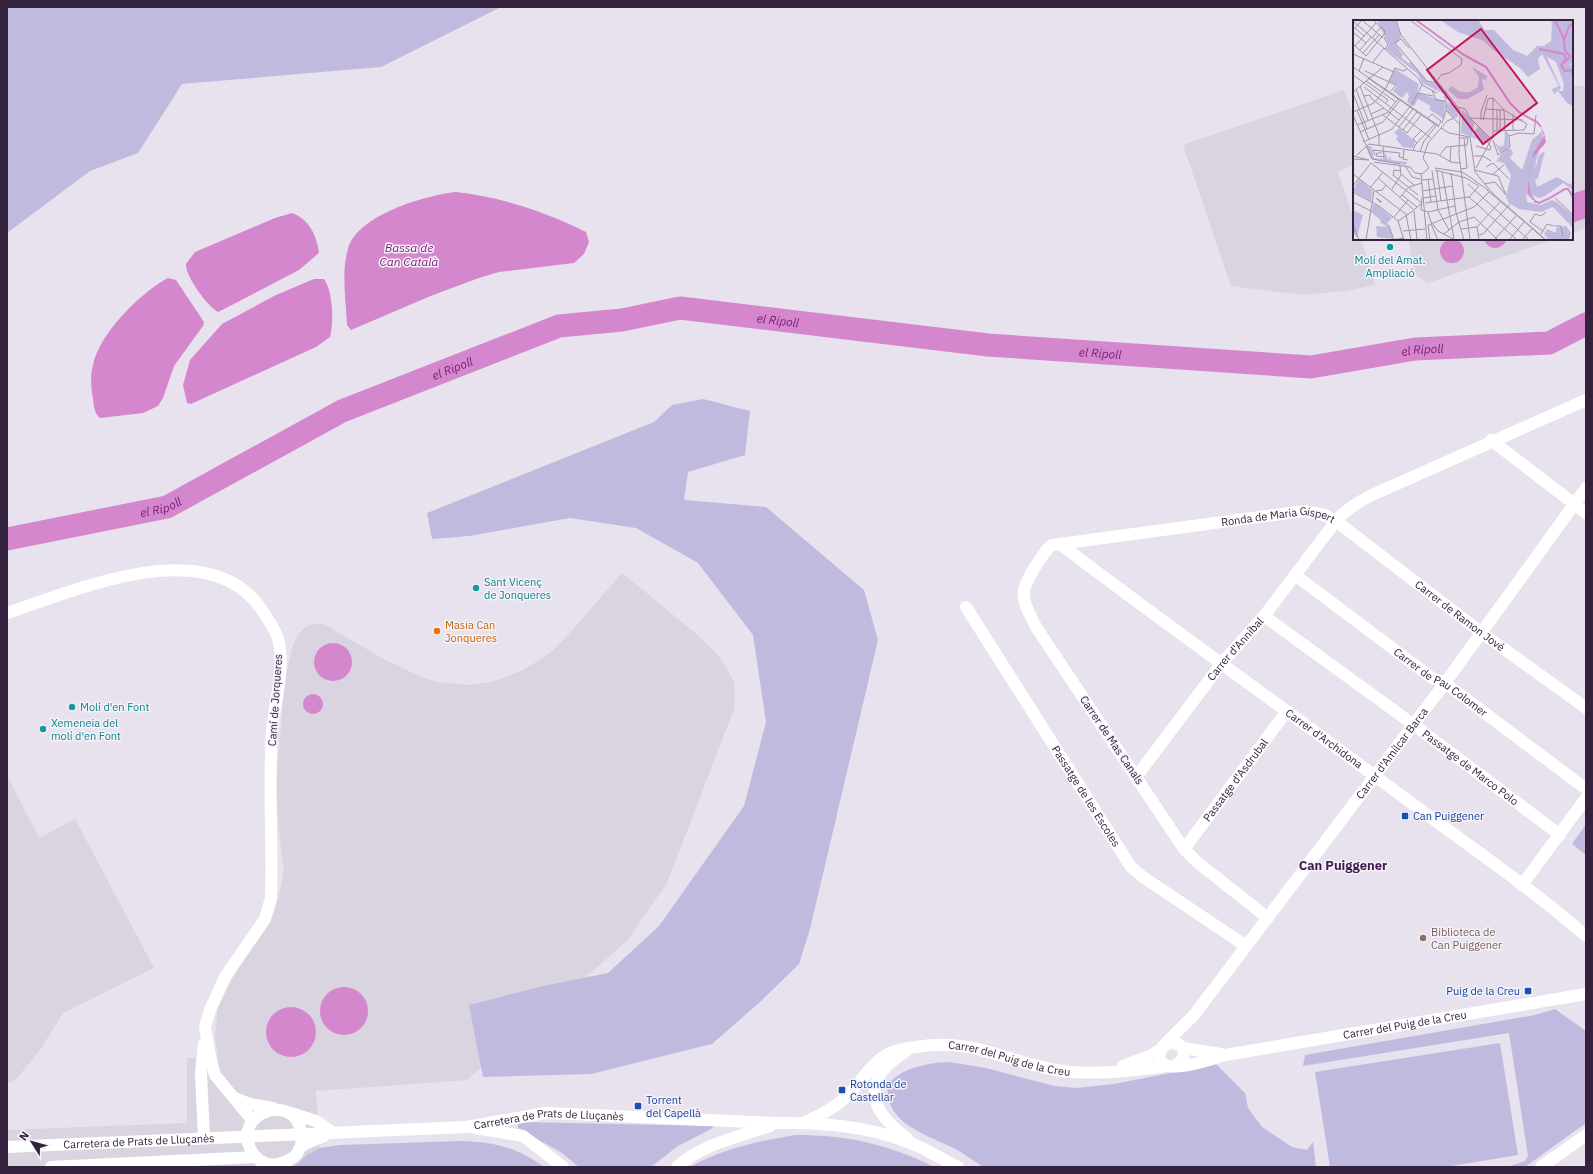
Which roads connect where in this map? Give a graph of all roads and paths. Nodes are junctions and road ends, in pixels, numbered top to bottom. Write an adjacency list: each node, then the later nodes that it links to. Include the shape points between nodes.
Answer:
1 (1586, 400): 2 (street, Ronda de Maria Gispert)
2 (1491, 440): 4 (street); 6 (street, Ronda de Maria Gispert, via 1372,495 1343,512)
3 (1586, 488): 4 (street, Carrer d'Amílcar Barca)
4 (1574, 505): 5 (street); 12 (street, Carrer d'Amílcar Barca)
5 (1586, 513)
6 (1336, 521): 7 (street, Ronda de Maria Gispert, via 1325,514 1296,512); 8 (street, Carrer d'Anníbal); 12 (street, Carrer de Ramon Jové)
7 (1060, 544): 13 (street, Carrer d'Archidona); 19 (street, Carrer de Mas Canals, via 1047,548 1025,581 1022,593 1026,607 1036,627)
8 (1295, 574): 11 (street, Carrer d'Anníbal); 14 (street, Carrer de Pau Colomer, via 1432,678)
9 (966, 608): 27 (street, Passatge de les Escoles, via 1131,867)
10 (7, 613): 30 (street, Camí de Jorqueres, via 120,578 195,570 222,577 242,588 259,606 274,629 280,657 272,731 271,898 265,919 225,977)
11 (1264, 616): 13 (street, Carrer d'Anníbal); 17 (street, Passatge de Marco Polo)
12 (1482, 633): 14 (street, Carrer d'Amílcar Barca); 15 (street, Carrer de Ramon Jové)
13 (1222, 663): 16 (street, Carrer d'Archidona); 19 (street, Carrer d'Anníbal)
14 (1445, 683): 17 (street, Carrer d'Amílcar Barca); 20 (street, Carrer de Pau Colomer)
15 (1586, 708)
16 (1287, 711): 18 (street, Carrer d'Archidona); 23 (street, Passatge d'Asdrubal)
17 (1414, 725): 18 (street, Carrer d'Amílcar Barca); 22 (street, Passatge de Marco Polo)
18 (1376, 776): 24 (street, Carrer d'Archidona); 25 (street, Carrer d'Amílcar Barca)
19 (1136, 777): 23 (street, Carrer de Mas Canals)
20 (1586, 789)
21 (1586, 798): 22 (street)
22 (1560, 835): 24 (street)
23 (1184, 849): 25 (street, Carrer de Mas Canals)
24 (1522, 885): 26 (street, Carrer d'Archidona)
25 (1268, 918): 27 (street, Carrer d'Amílcar Barca)
26 (1586, 936)
27 (1246, 946): 29 (street, Carrer d'Amílcar Barca)
28 (1586, 994): 34 (street, Carrer del Puig de la Creu)
29 (1194, 1015): 31 (street, Carrer d'Amílcar Barca); 32 (street, Carrer d'Amílcar Barca)
30 (205, 1027): 37 (street, Camí de Jorqueres, via 216,1075); 47 (street, Camí de Jorqueres, via 201,1073)
31 (1162, 1047): 32 (street, via 1173,1042); 35 (street, via 1160,1057 1164,1064); 36 (street, Carrer del Puig de la Creu, via 1150,1056)
32 (1181, 1047): 34 (street, Carrer del Puig de la Creu); 35 (street, via 1183,1059)
33 (909, 1048): 36 (street, Carrer del Puig de la Creu, via 946,1044 968,1046 1056,1070); 40 (street, Carrer del Puig de la Creu, via 891,1052 883,1057 846,1098 835,1107); 50 (street, via 880,1075 874,1094 885,1120)
34 (1224, 1055): 35 (street, Carrer del Puig de la Creu, via 1198,1064)
35 (1171, 1066): 36 (street, Carrer del Puig de la Creu)
36 (1111, 1071)
37 (229, 1094): 38 (street, via 250,1104); 39 (street, Camí de Jorqueres)
38 (283, 1110): 39 (street, via 267,1110); 43 (street, via 316,1121); 44 (street, via 294,1117)
39 (252, 1120): 46 (street)
40 (804, 1122): 41 (street, Carretera de Prats de Lluçanès); 50 (street, Carretera de Prats de Lluçanès, via 870,1131)
41 (777, 1123): 42 (street, Carretera de Prats de Lluçanès, via 545,1113); 57 (street, Carretera de Prats de Lluçanès, via 707,1148)
42 (466, 1127): 43 (street, Carretera de Prats de Lluçanès); 56 (street, Carretera de Prats de Lluçanès, via 523,1136)
43 (332, 1132): 44 (street, Carretera de Prats de Lluçanès); 49 (street, Carretera de Prats de Lluçanès)
44 (303, 1134): 46 (street, Carretera de Prats de Lluçanès); 49 (street)
45 (1586, 1135): 58 (street)
46 (247, 1136): 47 (street, Carretera de Prats de Lluçanès); 51 (street)
47 (204, 1138): 48 (street, Carretera de Prats de Lluçanès)
48 (7, 1147)
49 (301, 1147): 53 (street, Carretera de Prats de Lluçanès)
50 (919, 1147): 54 (street, Carretera de Prats de Lluçanès)
51 (256, 1157): 52 (street, Carretera de Prats de Lluçanès); 53 (street, Carretera de Prats de Lluçanès, via 270,1164)
52 (211, 1164): 55 (street, Carretera de Prats de Lluçanès)
53 (286, 1164)
54 (954, 1166)
55 (51, 1167)
56 (562, 1167)
57 (677, 1167)
58 (1541, 1167)

